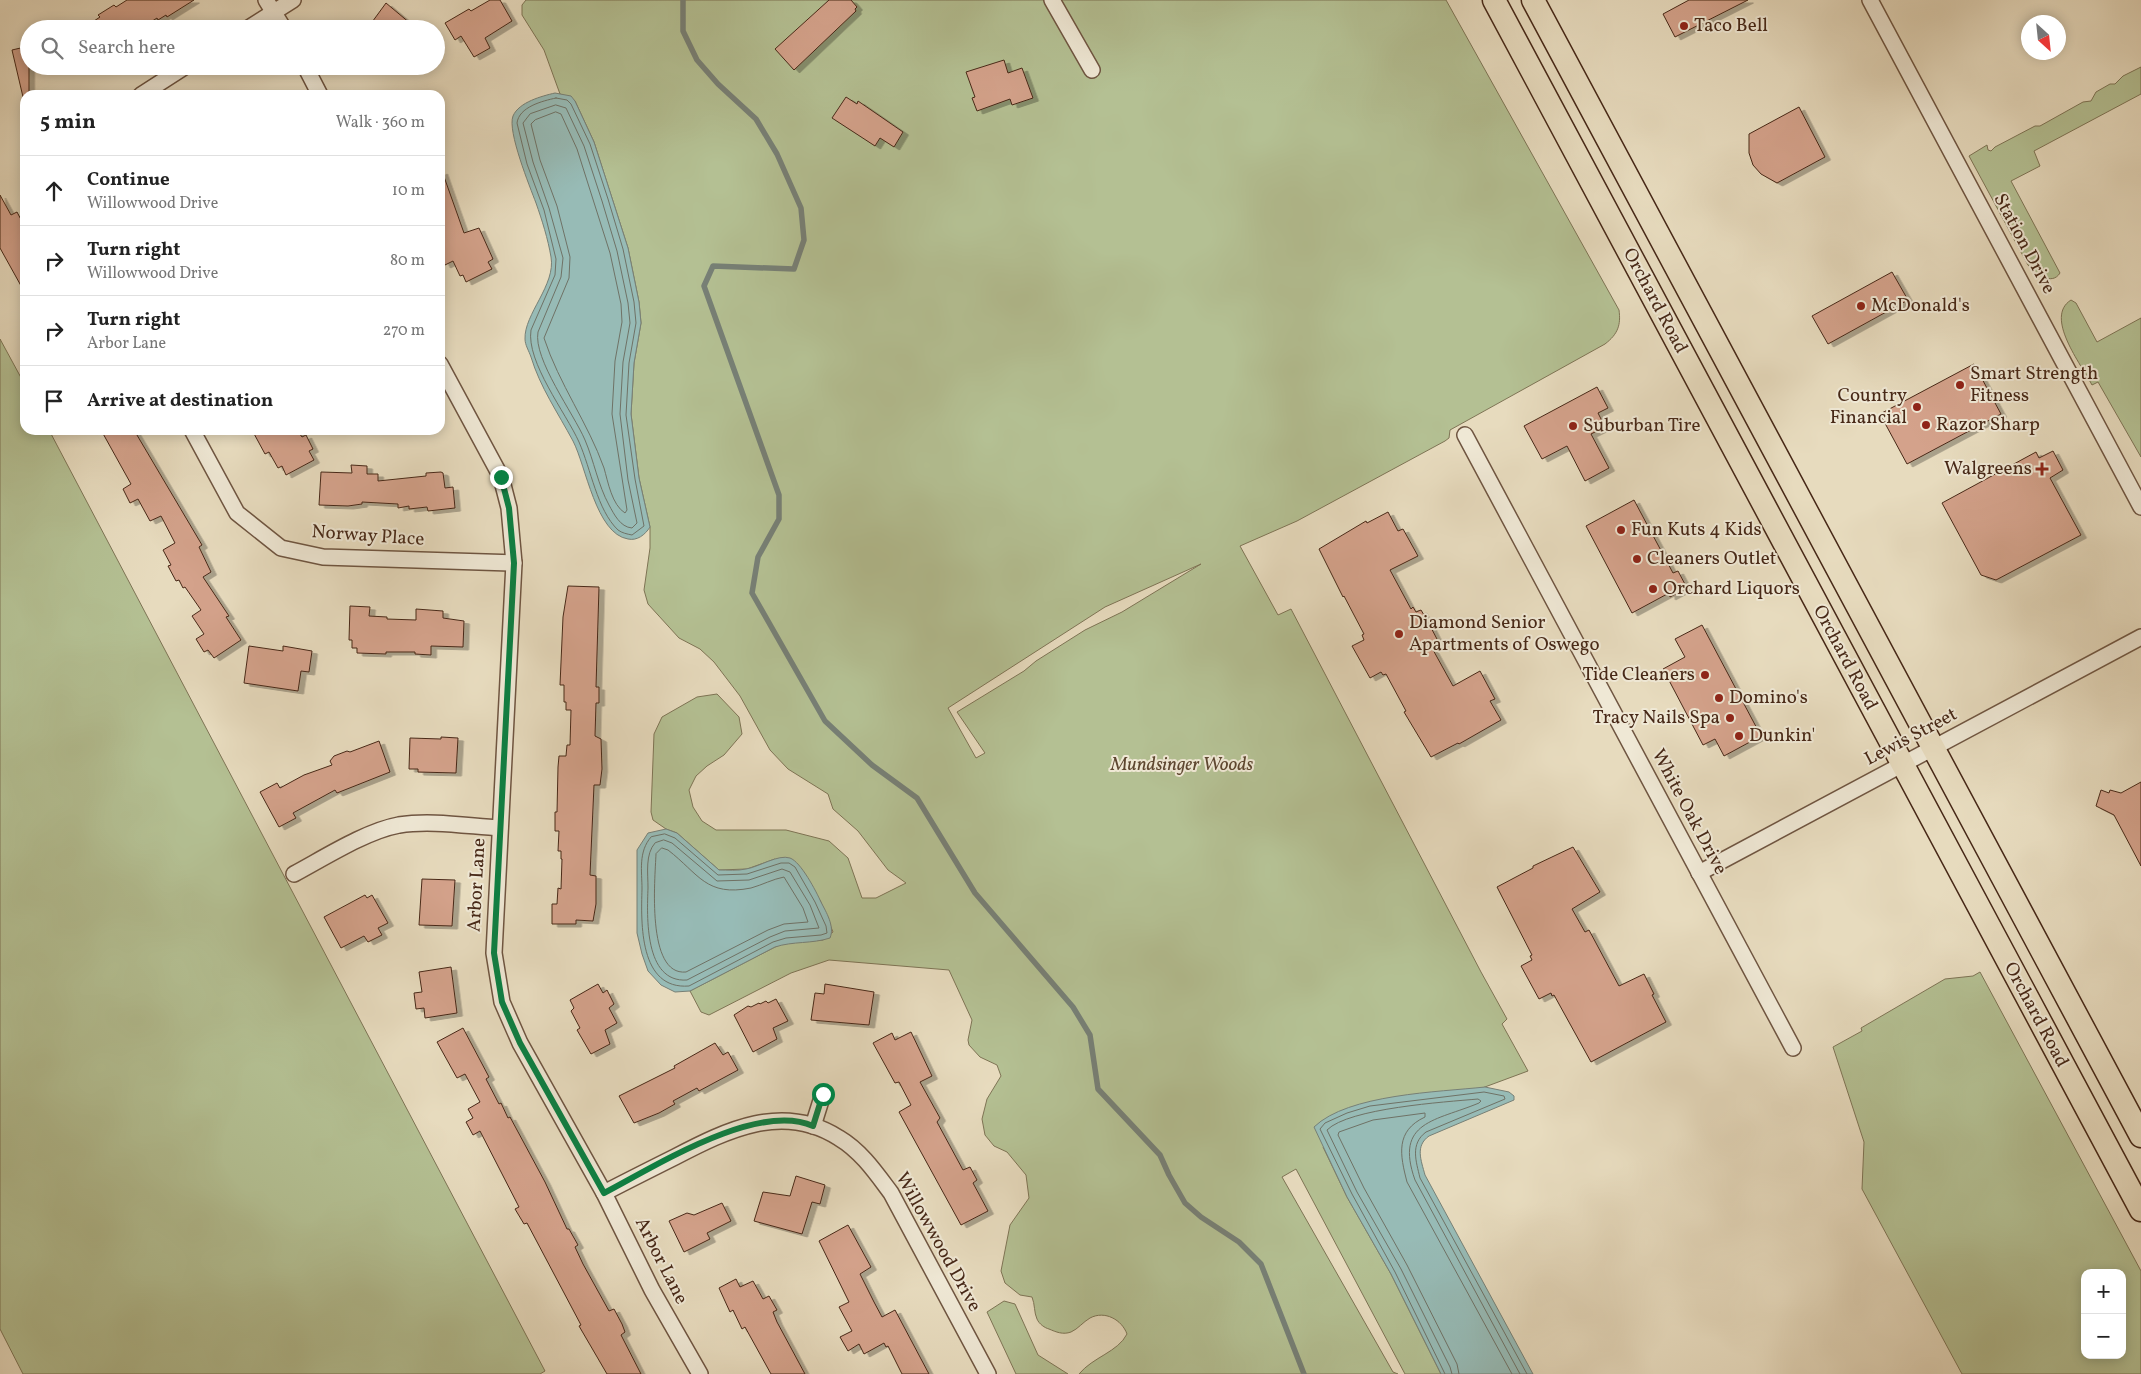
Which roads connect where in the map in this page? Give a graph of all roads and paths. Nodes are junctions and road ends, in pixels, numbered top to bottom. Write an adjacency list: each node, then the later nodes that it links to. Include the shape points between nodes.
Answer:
1 (293, 0): 6 (street)
2 (1052, 0): 9 (street)
3 (1494, 0): 21 (main road, Orchard Road)
4 (1533, 0): 20 (main road, Orchard Road)
5 (1870, 0): 17 (street, Station Drive)
6 (270, 6): 7 (street); 8 (street)
7 (256, 20)
8 (279, 20)
9 (1092, 70)
10 (172, 75): 12 (street)
11 (309, 75): 13 (street)
12 (149, 90)
13 (317, 90)
14 (445, 373): 18 (street, Arbor Lane, via 501,477 509,508)
15 (195, 435): 18 (street, Norway Place, via 237,513 280,548 323,557)
16 (1465, 435): 23 (street, White Oak Drive)
17 (2141, 508)
18 (514, 563): 22 (street, Arbor Lane)
19 (2141, 637): 20 (street, Lewis Street)
20 (1933, 748): 21 (street, Lewis Street); 28 (main road, Orchard Road)
21 (1902, 764): 23 (street, Lewis Street); 30 (main road, Orchard Road)
22 (500, 828): 24 (street, via 399,825 364,837); 29 (street, Arbor Lane, via 494,953 502,1002 520,1043)
23 (1700, 873): 25 (street, White Oak Drive)
24 (294, 874)
25 (1793, 1048)
26 (823, 1094): 27 (street)
27 (813, 1126): 29 (street, Willowwood Drive, via 779,1121 755,1123 722,1133); 32 (street, Willowwood Drive, via 839,1138 858,1153 891,1193)
28 (2141, 1136)
29 (604, 1193): 31 (street, Arbor Lane, via 652,1290)
30 (2141, 1210)
31 (700, 1374)
32 (988, 1374)

